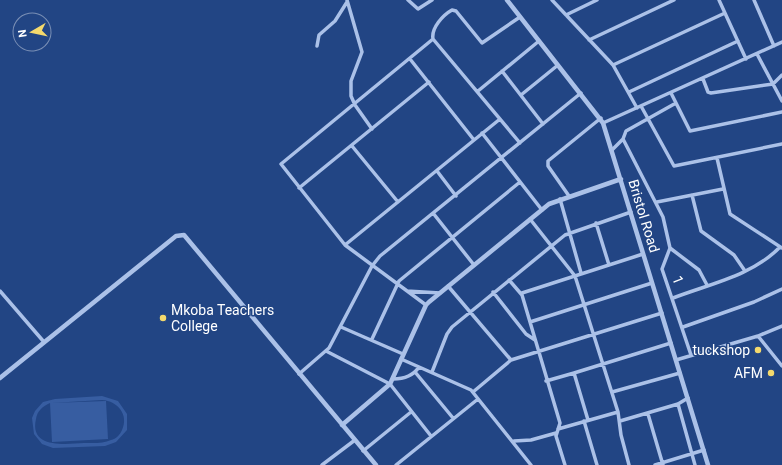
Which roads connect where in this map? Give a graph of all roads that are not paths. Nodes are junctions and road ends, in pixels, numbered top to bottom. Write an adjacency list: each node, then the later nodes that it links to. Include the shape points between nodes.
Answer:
1 (408, 0): 2 (street, via 418,9)
2 (432, 0)
3 (507, 0): 12 (street, Bristol Road)
4 (552, 0): 11 (street)
5 (597, 0): 11 (street)
6 (674, 0): 14 (street)
7 (719, 0): 10 (street)
8 (754, 0): 19 (street)
9 (347, 1): 18 (street, via 335,21 319,35); 37 (street, via 362,52 351,81 351,96)
10 (725, 13): 16 (street); 24 (street)
11 (566, 15): 14 (street)
12 (520, 17): 13 (street, via 482,43 456,11 452,10 434,29); 15 (street, Bristol Road)
13 (433, 39): 21 (street); 30 (street)
14 (589, 40): 24 (street)
15 (539, 41): 23 (street, Bristol Road); 25 (street)
16 (738, 42): 22 (street); 31 (street)
17 (782, 42): 19 (street)
18 (317, 46)
19 (774, 46): 20 (street)
20 (757, 54): 22 (street); 29 (street)
21 (410, 59): 28 (street); 37 (street)
22 (746, 59): 27 (street)
23 (558, 65): 32 (street, Bristol Road); 34 (street)
24 (614, 65): 31 (street)
25 (502, 71): 30 (street); 34 (street)
26 (782, 75): 29 (street)
27 (703, 78): 29 (street, via 708,92 711,93); 33 (street)
28 (430, 82): 45 (street); 48 (street)
29 (773, 84): 35 (street)
30 (478, 91): 41 (street)
31 (629, 92): 38 (street)
32 (581, 93): 40 (street, Bristol Road); 44 (street)
33 (671, 93): 36 (street); 38 (street)
34 (521, 95): 44 (street)
35 (782, 101)
36 (676, 103): 39 (street, via 690,131); 42 (street)
37 (355, 105): 45 (street); 58 (street, via 282,163)
38 (639, 107): 42 (street); 43 (street)
39 (782, 112)
40 (601, 118): 43 (street, Bristol Road); 62 (street, via 548,161 548,166)
41 (500, 119): 46 (street); 49 (street)
42 (648, 119): 47 (street, via 626,131); 54 (street, via 674,166)
43 (603, 123): 52 (street, Bristol Road)
44 (543, 124): 49 (street)
45 (372, 129): 51 (street)
46 (482, 134): 48 (street); 53 (street)
47 (623, 139): 52 (street); 65 (street)
48 (474, 140): 55 (street)
49 (520, 143): 53 (street)
50 (782, 144): 54 (street)
51 (352, 146): 58 (street); 64 (street)
52 (612, 150): 56 (street, Bristol Road)
53 (501, 158): 57 (street); 61 (street)
54 (717, 158): 59 (street)
55 (437, 171): 61 (street); 64 (street)
56 (621, 179): 62 (street); 67 (street, Bristol Road)
57 (520, 182): 66 (street); 72 (street)
58 (299, 188): 73 (street)
59 (723, 189): 60 (street); 76 (street, via 732,216)
60 (692, 195): 65 (street); 81 (street, via 701,231 734,255)
61 (456, 196): 68 (street)
62 (569, 196): 63 (street)
63 (560, 200): 66 (street); 71 (street)
64 (398, 202): 73 (street)
65 (657, 202): 75 (street)
66 (542, 210): 69 (street)
67 (631, 212): 70 (street); 77 (street, Bristol Road)
68 (433, 214): 72 (street); 80 (street, via 384,253)
69 (530, 219): 74 (street); 78 (street)
70 (596, 223): 71 (street); 79 (street)
71 (569, 232): 74 (street); 82 (street)
72 (452, 237): 78 (street); 86 (street)
73 (345, 245): 80 (street)
74 (551, 245): 83 (street); 84 (street)
75 (670, 248): 87 (street, via 699,270); 95 (street, 1, via 662,269)
76 (781, 248): 81 (street, via 759,266)
77 (644, 254): 79 (street); 85 (street, Bristol Road)
78 (474, 265): 88 (street)
79 (610, 265): 82 (street)
80 (372, 266): 86 (street); 102 (street)
81 (745, 272): 87 (street)
82 (581, 274): 83 (street)
83 (575, 276): 94 (street); 97 (street)
84 (509, 280): 92 (street); 94 (street)
85 (652, 282): 97 (street); 99 (street, Bristol Road)
86 (396, 284): 91 (street); 106 (street)
87 (707, 285): 95 (street)
88 (448, 286): 93 (street); 98 (street)
89 (782, 289): 103 (street, via 754,302)
90 (0, 291): 108 (street)
91 (406, 291): 93 (street); 96 (street)
92 (493, 292): 98 (street); 107 (street, via 526,334)
93 (440, 293): 96 (street)
94 (522, 294): 100 (street)
95 (673, 298): 103 (street, 1)
96 (426, 304): 112 (street)
97 (584, 305): 100 (street); 104 (street)
98 (470, 311): 116 (street); 123 (street, via 449,331)
99 (662, 313): 104 (street); 109 (street, Bristol Road)
100 (530, 322): 107 (street)
101 (782, 326): 105 (street)
102 (341, 327): 106 (street); 110 (street)
103 (683, 327): 113 (street, 1)
104 (594, 335): 111 (street); 119 (street)
105 (758, 336): 113 (street); 118 (street)
106 (372, 339): 112 (street)
107 (535, 340): 111 (street)
108 (44, 342): 126 (street, via 176,236 182,234 187,236); 127 (street)
109 (671, 343): 117 (street, Bristol Road); 119 (street)
110 (326, 351): 126 (street); 130 (street)
111 (538, 352): 116 (street); 129 (street)
112 (404, 354): 115 (street)
113 (691, 356): 117 (street)
114 (782, 358): 118 (street)
115 (401, 359): 121 (street); 128 (street)
116 (511, 360): 131 (street)
117 (676, 360): 125 (street, Bristol Road)
118 (777, 360): 120 (street)
119 (603, 364): 124 (street); 132 (street)
120 (782, 366)
121 (419, 367): 122 (street); 123 (street)
122 (415, 372): 128 (street, via 405,378); 139 (street)
123 (432, 372): 131 (street)
124 (574, 373): 129 (street); 140 (street)
125 (680, 373): 132 (street); 133 (street, Bristol Road)
126 (299, 374): 142 (street)
127 (0, 378)
128 (393, 379): 130 (street)
129 (546, 381): 143 (street, via 560,423)
130 (390, 384): 136 (street); 142 (street)
131 (473, 392): 134 (street)
132 (612, 392): 137 (street)
133 (688, 398): 135 (street); 148 (street, Bristol Road)
134 (478, 399): 139 (street); 146 (street)
135 (678, 404): 138 (street); 149 (street)
136 (411, 412): 144 (street); 147 (street)
137 (618, 412): 140 (street); 141 (street)
138 (648, 414): 141 (street); 150 (street)
139 (454, 418): 144 (street)
140 (586, 420): 143 (street); 156 (street)
141 (620, 421): 157 (street)
142 (342, 425): 145 (street)
143 (557, 431): 146 (street, via 531,440); 155 (street)
144 (431, 436): 153 (street)
145 (355, 440): 147 (street); 151 (street)
146 (514, 441): 154 (street)
147 (363, 450): 152 (street)
148 (704, 450): 149 (street); 160 (street, Bristol Road)
149 (692, 454): 150 (street); 159 (street)
150 (663, 464): 158 (street)
151 (322, 465)
152 (376, 465)
153 (396, 465)
154 (531, 465)
155 (565, 465)
156 (597, 465)
157 (629, 465)
158 (655, 465)
159 (695, 465)
160 (708, 465)

